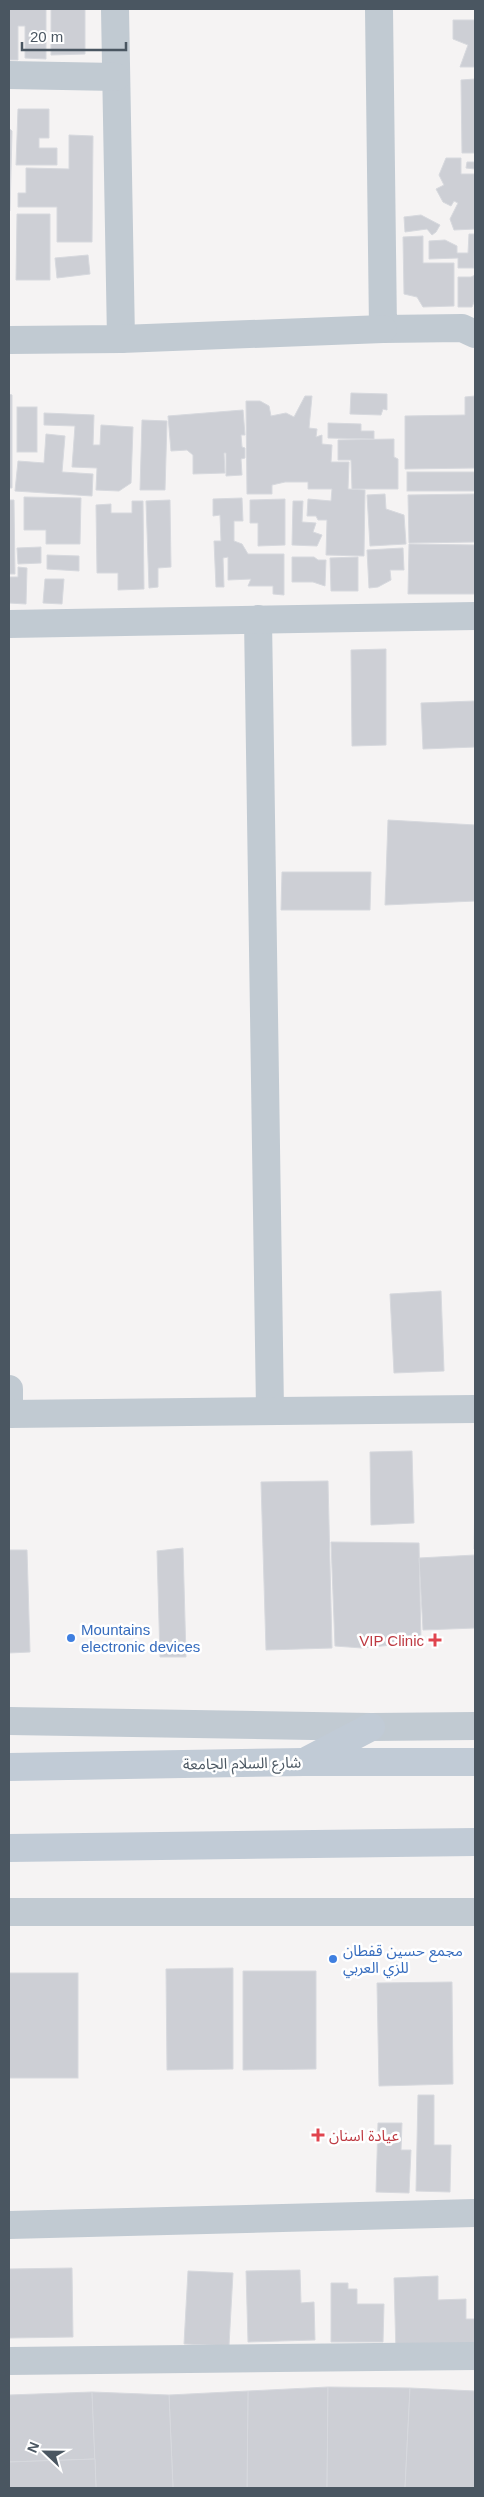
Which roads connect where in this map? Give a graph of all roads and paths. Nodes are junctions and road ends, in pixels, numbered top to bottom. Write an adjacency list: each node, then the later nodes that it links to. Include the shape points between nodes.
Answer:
1 (115, 9): 4 (street)
2 (379, 9): 5 (street)
3 (9, 75): 4 (street)
4 (116, 78): 7 (street)
5 (383, 329): 6 (street, via 462,328); 7 (street)
6 (475, 334)
7 (121, 339): 8 (street)
8 (9, 340)
9 (475, 616): 10 (street)
10 (258, 619): 11 (street); 14 (street)
11 (9, 624)
12 (9, 1389): 15 (street)
13 (475, 1409): 14 (street)
14 (270, 1410): 15 (street)
15 (9, 1414)
16 (9, 1721): 18 (street)
17 (475, 1726): 18 (street)
18 (371, 1728): 19 (main road)
19 (304, 1762): 20 (main road, شارع السلام الجامعة); 21 (main road, شارع السلام الجامعة)
20 (475, 1762)
21 (9, 1767)
22 (475, 1842): 23 (main road)
23 (9, 1848)
24 (9, 1912): 25 (street)
25 (475, 1912)
26 (475, 2213): 27 (street)
27 (9, 2225)
28 (475, 2356): 29 (street)
29 (9, 2361)

